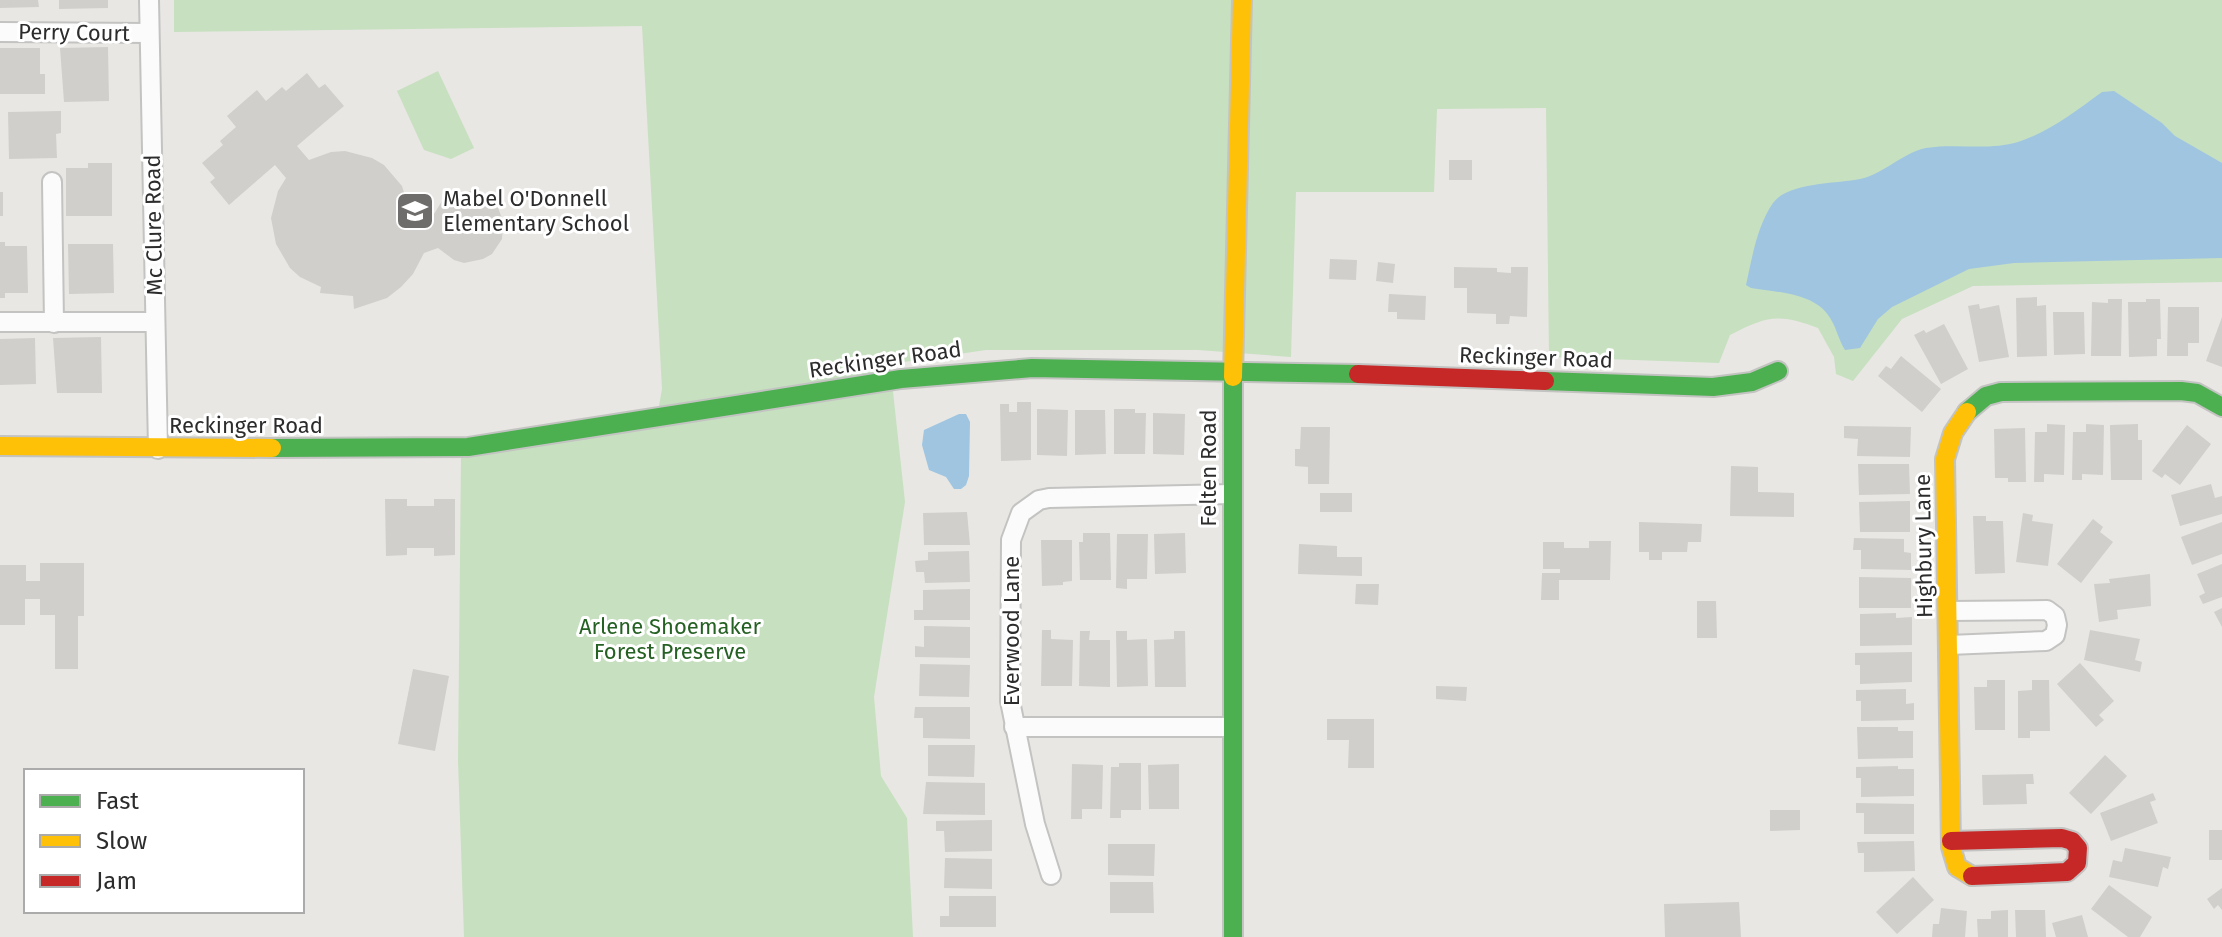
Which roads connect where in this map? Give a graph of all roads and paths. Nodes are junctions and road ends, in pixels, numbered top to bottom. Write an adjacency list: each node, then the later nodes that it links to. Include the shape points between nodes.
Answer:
1 (149, 0): 4 (street, Mc Clure Road)
2 (1242, 0): 9 (street, Felten Road)
3 (0, 32): 4 (street, Perry Court)
4 (149, 33): 7 (street, Mc Clure Road)
5 (52, 182): 8 (street)
6 (0, 322): 8 (street)
7 (155, 322): 8 (street); 13 (street, Mc Clure Road)
8 (54, 323)
9 (1233, 370): 10 (street, Reckinger Road, via 1713,387 1752,382); 13 (street, Reckinger Road, via 1032,368 953,373 468,447); 14 (street, Felten Road)
10 (1778, 371)
11 (2222, 407): 15 (street, Highbury Lane, via 2181,391 2001,392 1973,405 1953,433 1945,459)
12 (0, 446): 13 (street, Reckinger Road)
13 (158, 449)
14 (1232, 494): 17 (street, Everwood Lane, via 1065,496 1039,500 1021,513 1010,557); 18 (street, Felten Road)
15 (1949, 611): 16 (street, Highbury Lane); 16 (street, via 2047,610 2057,625 2055,635 2046,641)
16 (1949, 645): 19 (street, Highbury Lane)
17 (1014, 727): 18 (street, Everwood Lane); 20 (street, Everwood Lane)
18 (1232, 727): 21 (street, Felten Road)
19 (1951, 848): 19 (street, via 1955,867 1971,876 2067,872 2077,863 2078,848 2062,838)
20 (1051, 875)
21 (1233, 937)

